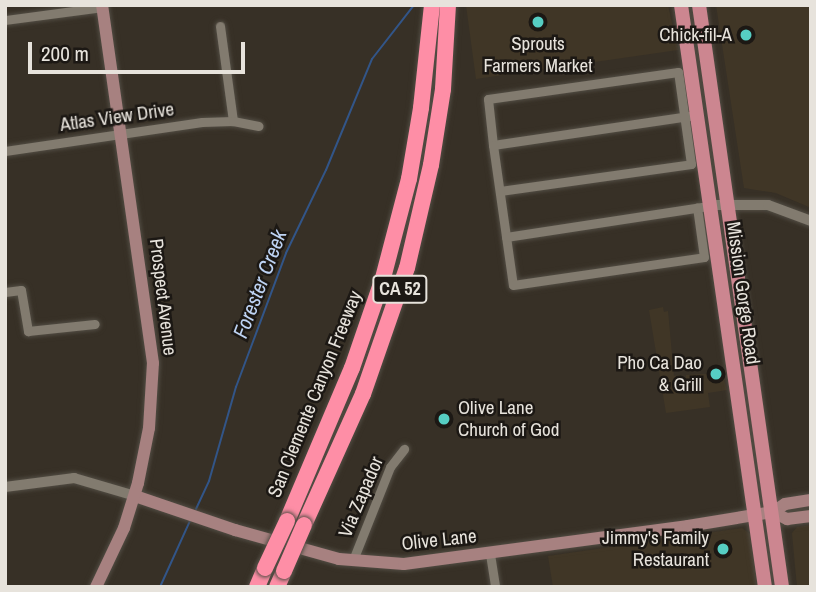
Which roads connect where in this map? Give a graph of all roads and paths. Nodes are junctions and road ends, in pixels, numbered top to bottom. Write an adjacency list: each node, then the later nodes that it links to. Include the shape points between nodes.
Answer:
1 (432, 5): 32 (highway, San Clemente Canyon Freeway / CA 52, bridge, via 408,179 383,278 352,368)
2 (448, 5): 30 (highway, San Clemente Canyon Freeway / CA 52, bridge, via 443,89 420,219 396,304)
3 (681, 5): 8 (main road, Mission Gorge Road)
4 (699, 5): 15 (main road, Mission Gorge Road)
5 (102, 6): 6 (street); 11 (main road, Prospect Avenue)
6 (5, 20)
7 (220, 26): 9 (street)
8 (691, 116): 12 (street); 12 (street, via 678,72 488,99); 14 (street, via 691,164); 16 (main road, Mission Gorge Road)
9 (233, 121): 10 (street); 11 (street, Atlas View Drive)
10 (259, 126)
11 (120, 134): 13 (street, Atlas View Drive); 23 (main road, Prospect Avenue, via 153,363 149,428)
12 (493, 145): 14 (street)
13 (5, 151)
14 (500, 191): 18 (street)
15 (728, 205): 16 (street); 17 (street, via 768,205); 25 (main road, Mission Gorge Road)
16 (704, 206): 18 (street); 18 (street, via 704,257 513,285); 26 (main road, Mission Gorge Road)
17 (811, 221)
18 (506, 237)
19 (5, 292): 20 (street, via 21,290 28,331)
20 (95, 324)
21 (404, 449): 29 (street, Via Zapador, via 390,467)
22 (5, 487): 23 (street, via 74,478)
23 (135, 496): 29 (main road, Olive Lane, via 226,527); 31 (main road, Prospect Avenue, via 111,562)
24 (811, 500): 25 (main road, via 785,504)
25 (772, 512): 26 (main road, Olive Lane); 27 (main road, via 787,519); 36 (main road, Mission Gorge Road)
26 (755, 515): 28 (main road, Olive Lane); 35 (main road, Mission Gorge Road)
27 (811, 516)
28 (490, 554): 29 (main road, Olive Lane, via 415,564); 34 (street)
29 (353, 560)
30 (288, 577): 33 (highway, San Clemente Canyon Freeway / CA 52)
31 (96, 587)
32 (255, 587)
33 (277, 587)
34 (495, 587)
35 (765, 587)
36 (782, 587)

